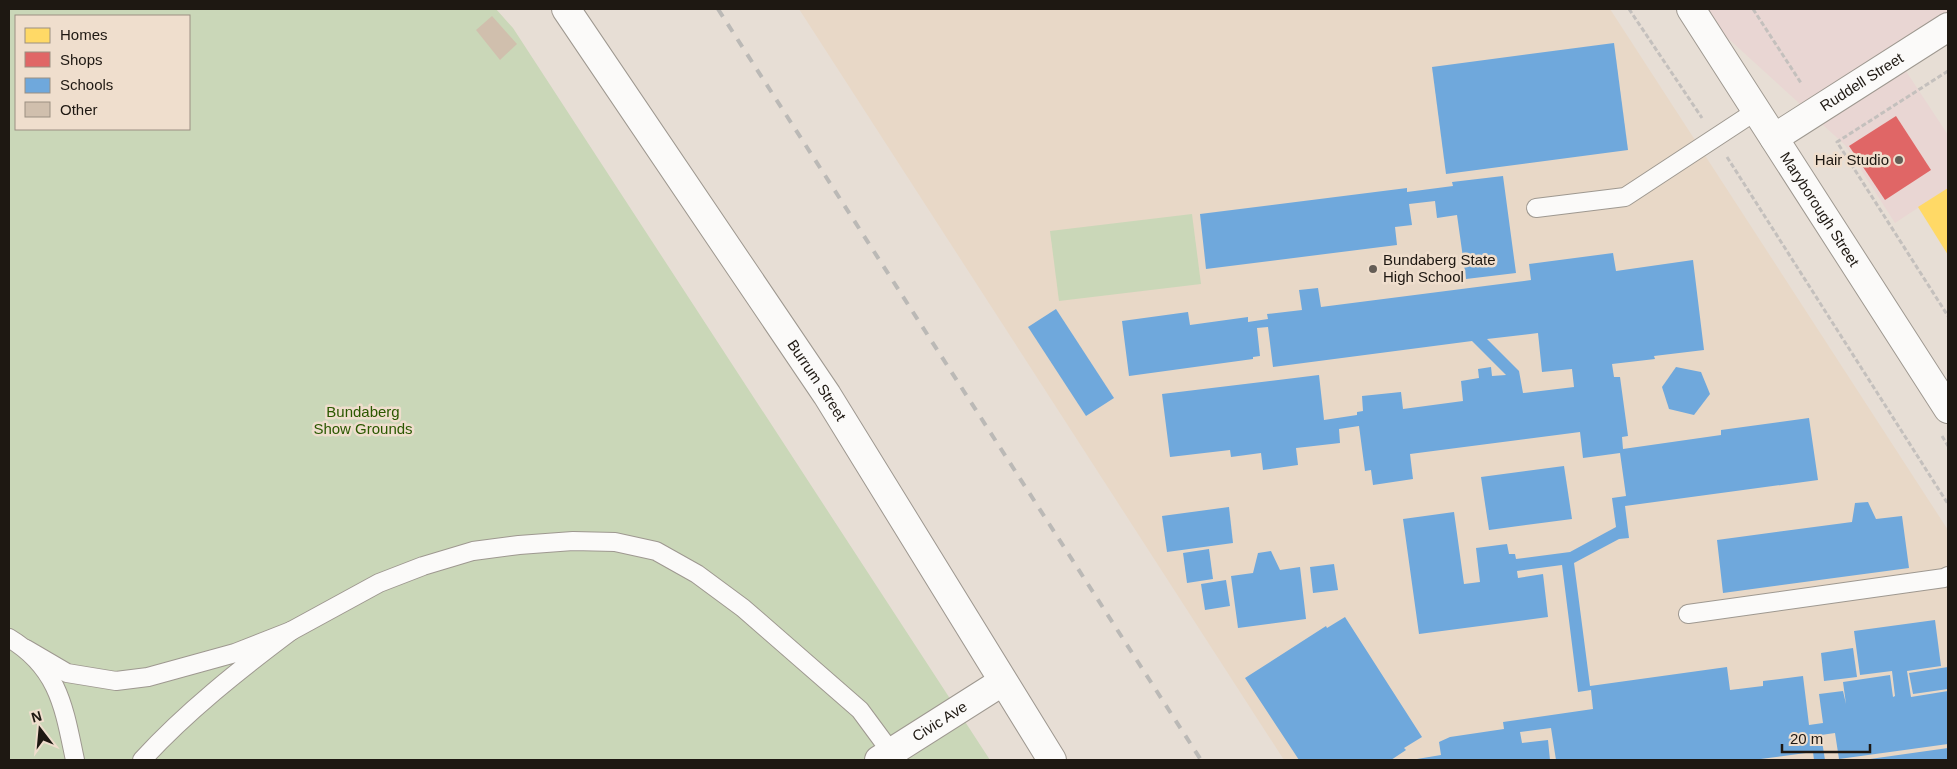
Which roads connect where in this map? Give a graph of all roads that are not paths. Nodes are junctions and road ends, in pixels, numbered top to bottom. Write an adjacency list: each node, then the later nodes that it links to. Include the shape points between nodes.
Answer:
1 (566, 9): 13 (street, Burrum Street, via 827,395)
2 (1691, 9): 4 (street, Maryborough Street)
3 (1948, 27): 5 (street, Ruddell Street)
4 (1756, 110): 5 (street, Maryborough Street); 6 (lane, via 1625,197)
5 (1774, 138): 7 (street, Maryborough Street)
6 (1536, 208)
7 (1948, 408)
8 (1948, 576): 9 (lane)
9 (1688, 614)
10 (291, 631): 12 (lane, via 226,656 148,677 116,681 67,673); 14 (lane, via 378,583 473,551 573,541 615,542 656,551 697,574 743,608 860,710); 16 (lane, via 238,670)
11 (9, 638): 12 (lane)
12 (26, 648): 15 (lane, via 49,675 59,696)
13 (1002, 682): 14 (street, Civic Ave); 17 (street, Burrum Street)
14 (885, 756)
15 (75, 760)
16 (142, 760)
17 (1052, 760)

